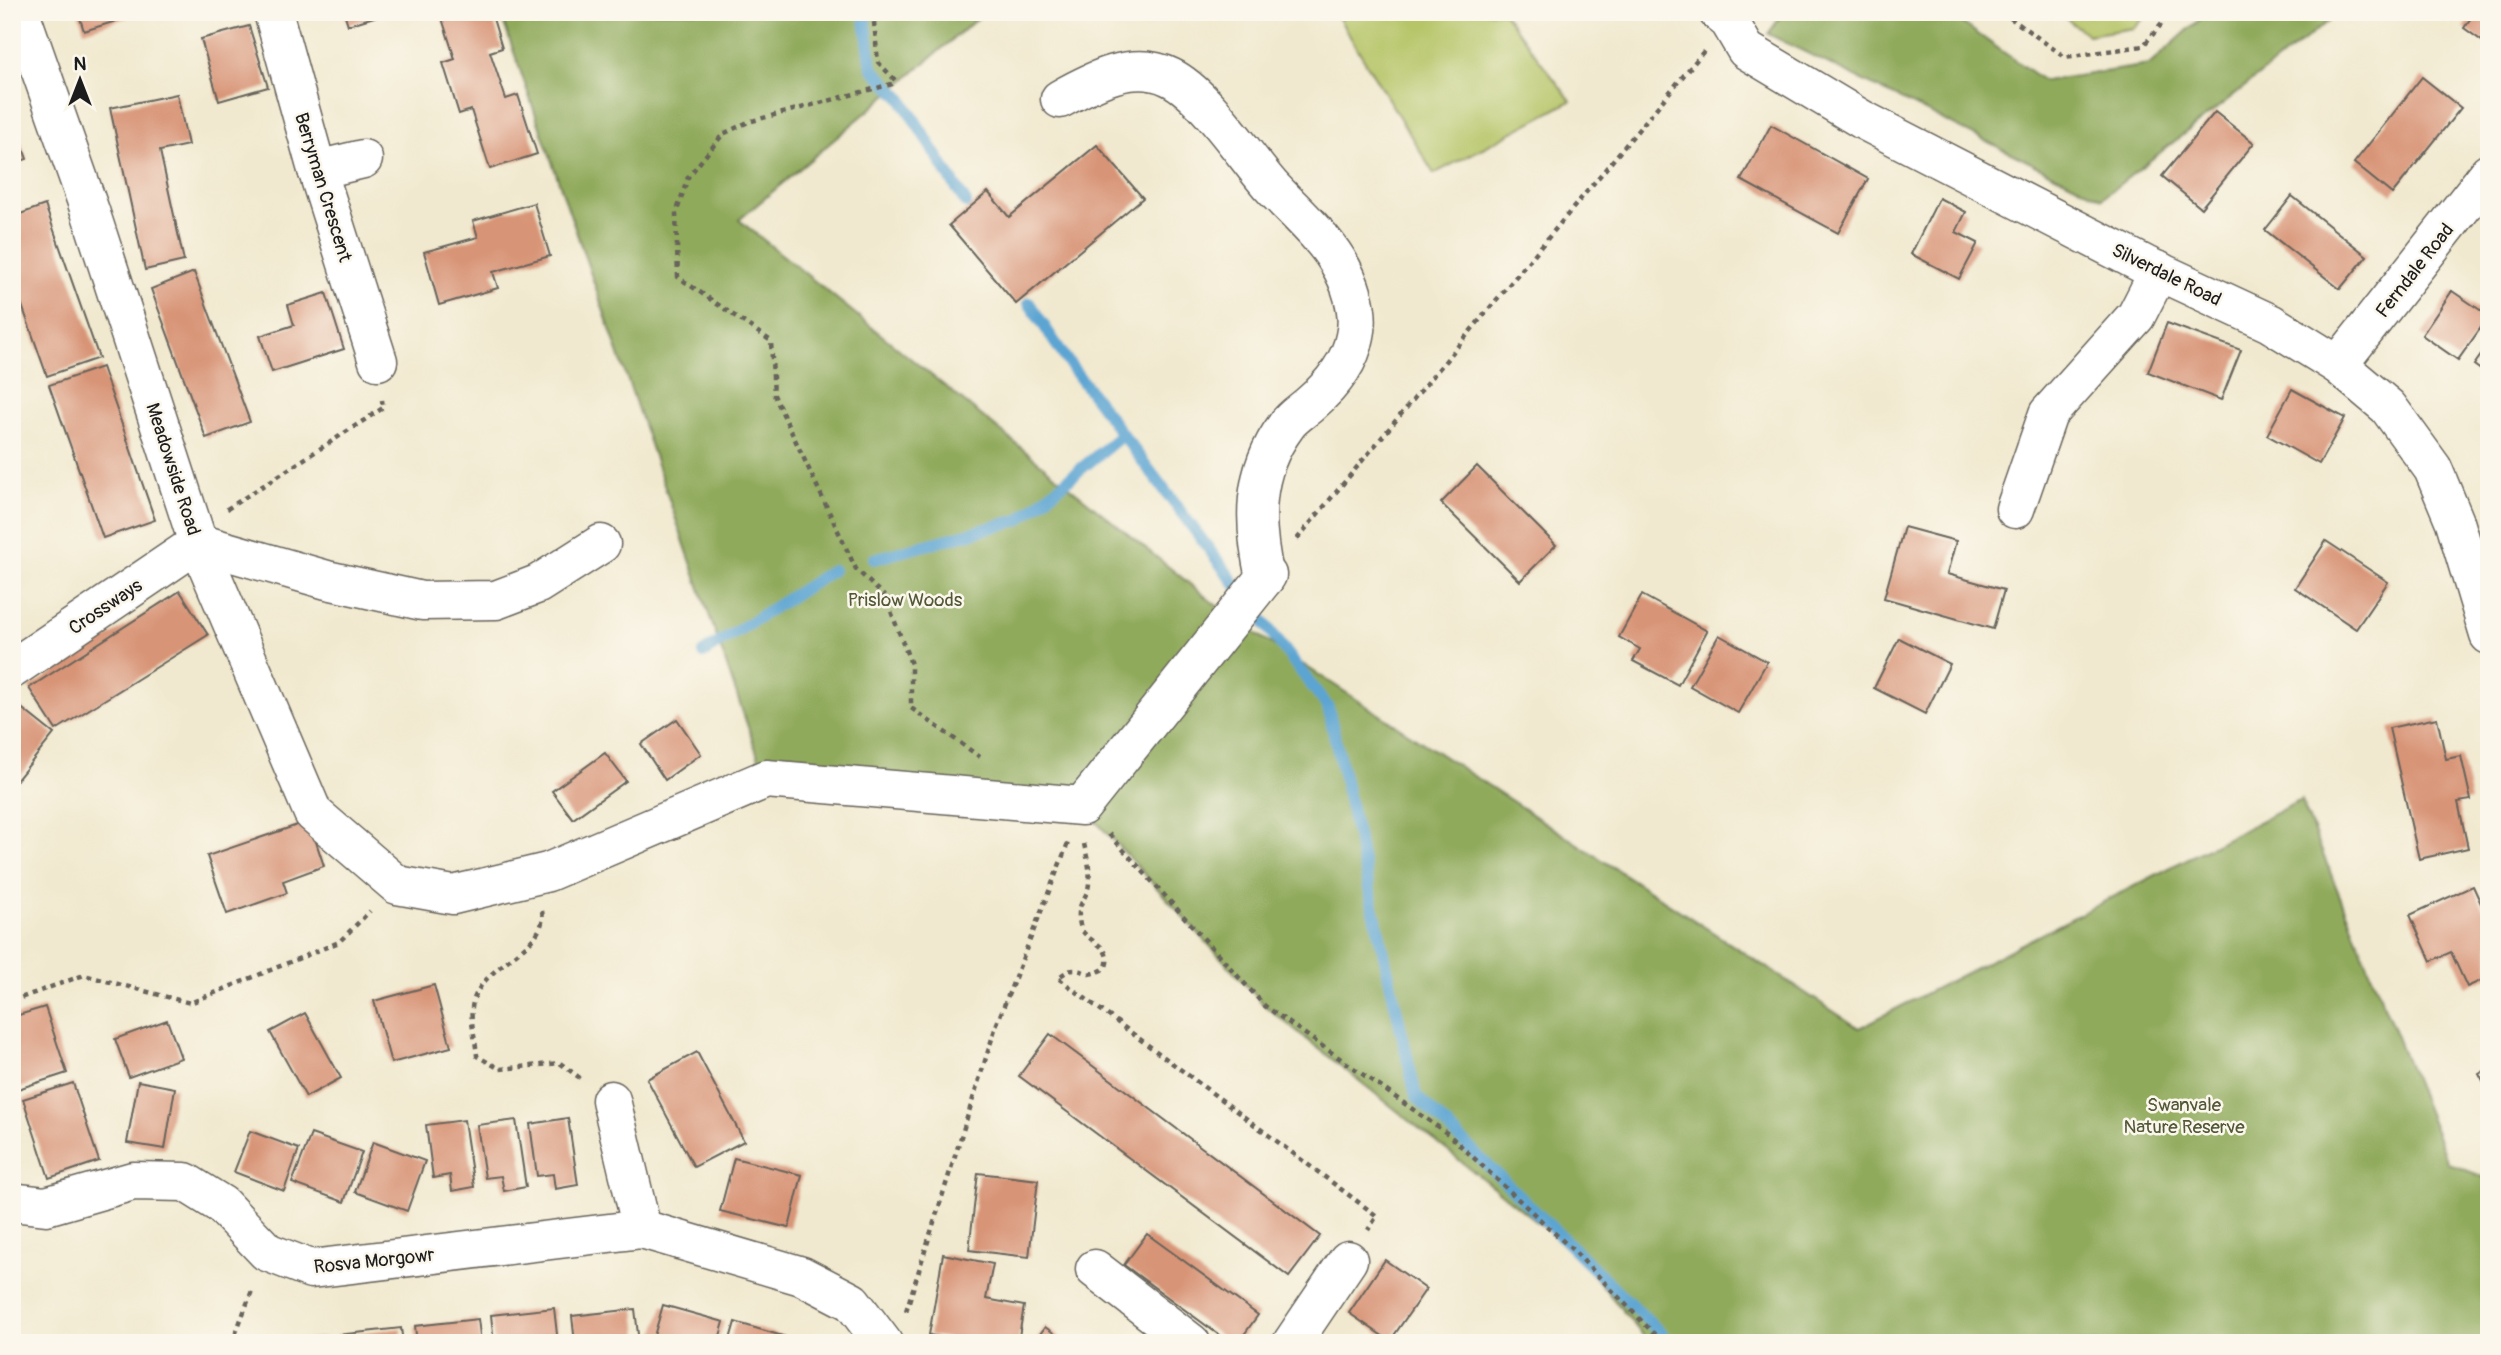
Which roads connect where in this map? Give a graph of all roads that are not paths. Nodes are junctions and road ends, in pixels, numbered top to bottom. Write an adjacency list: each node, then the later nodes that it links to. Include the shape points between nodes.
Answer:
1 (20, 12): 12 (street, Meadowside Road)
2 (273, 12): 6 (street, Berryman Crescent)
3 (1726, 15): 8 (street, Silverdale Road, via 1745,50 1863,120)
4 (1060, 99): 12 (street, Meadowside Road, via 1095,79 1124,72 1169,76 1197,96 1337,260 1356,301 1356,334 1346,363 1322,394 1286,425 1267,461 1258,492 1255,536 1266,576 1078,818 766,779 548,872 453,895 397,885 313,813)
5 (363, 159): 6 (street)
6 (317, 170): 9 (street, Berryman Crescent)
7 (2489, 173): 10 (street, Ferndale Road)
8 (2159, 271): 10 (street, Silverdale Road, via 2270,323); 11 (street, via 2136,316 2048,414)
9 (378, 361)
10 (2338, 365): 14 (street, Silverdale Road, via 2388,407 2434,469)
11 (2015, 509)
12 (196, 536): 13 (street, via 327,580 422,601 496,600 538,584); 15 (street, Crossways)
13 (601, 544)
14 (2489, 635)
15 (12, 669)
16 (611, 1100): 18 (street)
17 (12, 1202): 18 (street, Rosva Morgowr, via 46,1206 134,1181 185,1182 222,1205 267,1252 311,1269)
18 (642, 1229): 21 (street, Rosva Morgowr, via 802,1276)
19 (1348, 1260): 23 (street)
20 (1095, 1269): 22 (street)
21 (894, 1330)
22 (1191, 1343)
23 (1292, 1343)

